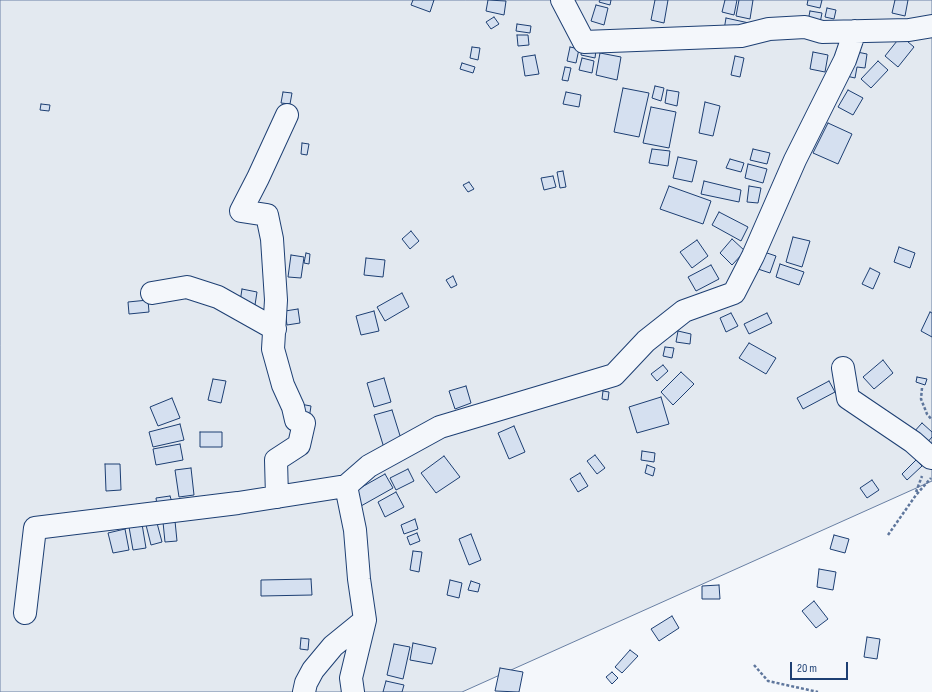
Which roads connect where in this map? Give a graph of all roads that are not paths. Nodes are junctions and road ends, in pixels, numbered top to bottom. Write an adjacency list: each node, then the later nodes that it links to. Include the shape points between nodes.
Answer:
1 (562, 0): 3 (street, via 584,42 741,36 769,29 805,27 822,32)
2 (932, 26): 3 (street, via 909,30)
3 (855, 31): 9 (street, via 845,60 734,294 684,311 646,341 614,375 440,427 369,466)
4 (287, 115): 6 (street, via 241,211 267,215 272,239)
5 (152, 293): 6 (street, via 187,287 218,297)
6 (275, 329): 10 (street, via 273,349 283,385 296,420 304,423 299,445 276,460)
7 (843, 368): 8 (street, via 848,398 913,442)
8 (932, 468)
9 (346, 486): 10 (street); 12 (street, via 355,530)
10 (277, 497): 11 (street, via 35,528)
11 (25, 613)
12 (365, 620): 13 (street, via 333,646 313,670); 14 (street, via 351,678)
13 (304, 692)
14 (353, 692)

